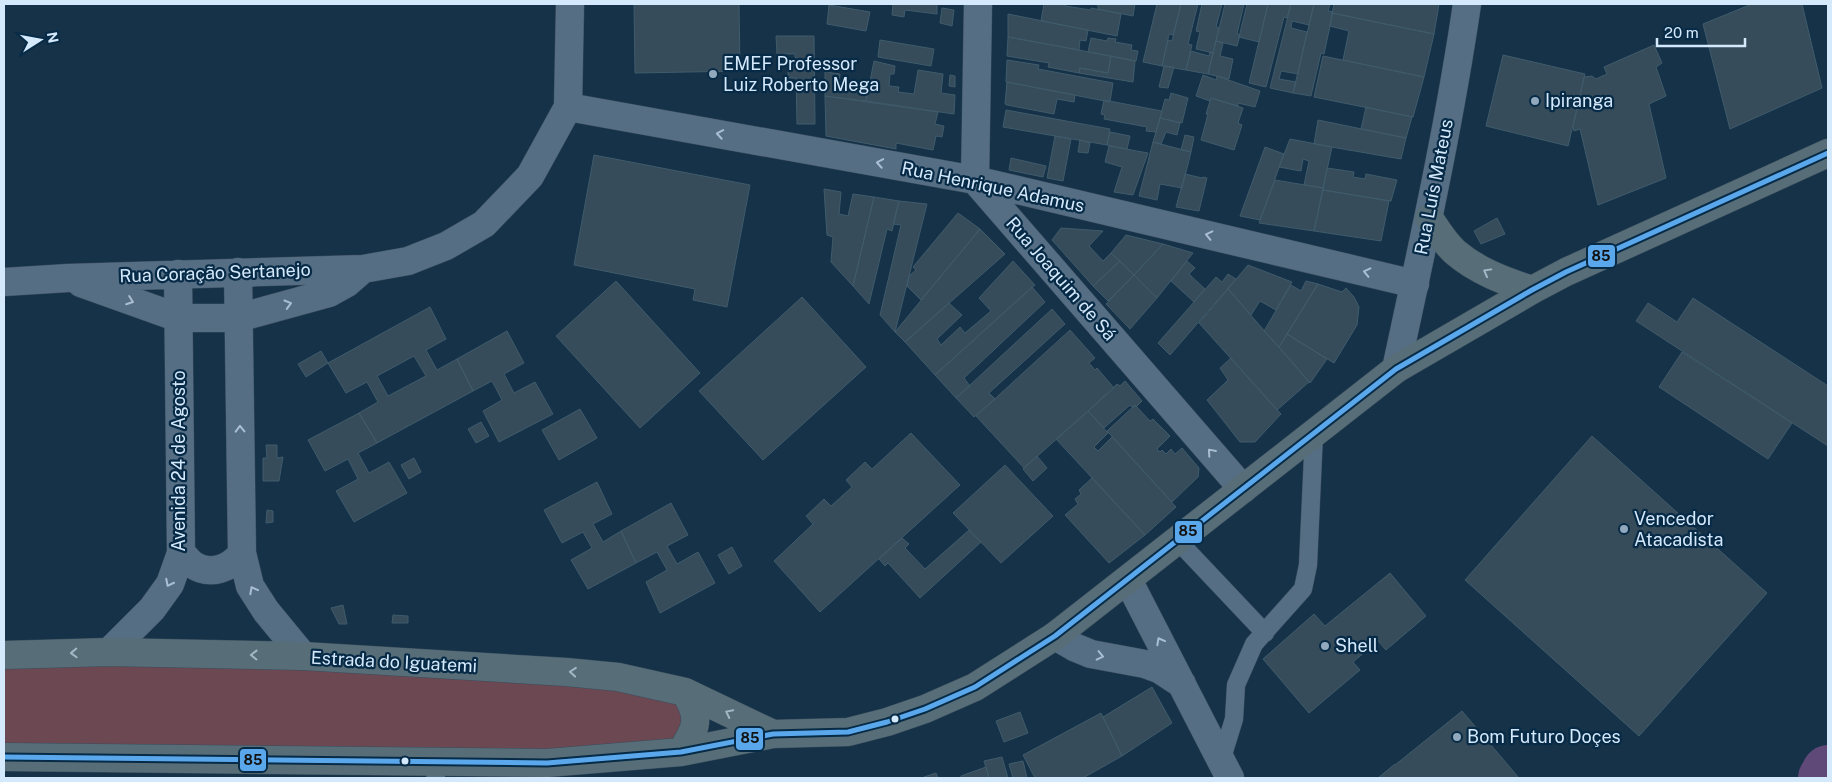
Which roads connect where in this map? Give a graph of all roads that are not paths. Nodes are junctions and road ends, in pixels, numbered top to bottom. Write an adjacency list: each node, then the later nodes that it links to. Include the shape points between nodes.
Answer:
1 (570, 4): 4 (street)
2 (978, 4): 6 (street)
3 (1467, 4): 7 (street, Rua Luís Mateus)
4 (568, 107): 6 (street, Rua Henrique Adamus, one-way to 4); 8 (street, Rua Coração Sertanejo, via 530,176 484,224 446,246 408,261)
5 (1828, 153): 14 (main road, Estrada do Iguatemi)
6 (975, 180): 13 (street, Rua Henrique Adamus, one-way to 6); 19 (street, Rua Joaquim de Sá, one-way to 6)
7 (1428, 218): 13 (street, Rua Luís Mateus); 14 (main road, one-way to 7, via 1504,281 1469,262 1455,252)
8 (363, 269): 9 (street, Rua Coração Sertanejo); 16 (street, Rua Coração Sertanejo, one-way to 8, via 329,293)
9 (238, 272): 10 (street, Rua Coração Sertanejo); 16 (street)
10 (178, 274): 11 (street, Rua Coração Sertanejo); 15 (street, Avenida 24 de Agosto)
11 (68, 278): 12 (street, Rua Coração Sertanejo); 15 (street, Rua Coração Sertanejo, one-way to 15)
12 (4, 282)
13 (1415, 284): 17 (street, Rua Luís Mateus)
14 (1532, 290): 17 (main road, Estrada do Iguatemi)
15 (179, 318): 16 (street, Rua Coração Sertanejo); 21 (street, Avenida 24 de Agosto)
16 (238, 318): 22 (street, one-way to 16)
17 (1396, 369): 18 (main road, Estrada do Iguatemi)
18 (1314, 434): 19 (main road, Estrada do Iguatemi); 24 (lane, via 1308,565 1302,589)
19 (1243, 489): 20 (main road, Estrada do Iguatemi)
20 (1178, 541): 23 (main road, Estrada do Iguatemi); 24 (lane)
21 (181, 553): 22 (street, via 198,567 218,570 235,562); 26 (street, Avenida 24 de Agosto, one-way to 26, via 170,584 152,609)
22 (242, 554): 28 (street, one-way to 22, via 250,586)
23 (1128, 580): 25 (main road, Estrada do Iguatemi); 29 (street, one-way to 23)
24 (1264, 633): 35 (lane, via 1254,644 1236,685)
25 (1056, 636): 29 (street, one-way to 29, via 1091,654 1159,669); 31 (main road, Estrada do Iguatemi, via 975,687 925,709 848,732)
26 (109, 652): 27 (main road, Estrada do Iguatemi, one-way to 27); 28 (main road, Estrada do Iguatemi, one-way to 26)
27 (4, 655)
28 (303, 656): 30 (main road, Estrada do Iguatemi, one-way to 28, via 618,677 566,672)
29 (1182, 684): 35 (street)
30 (685, 692): 31 (main road, Estrada do Iguatemi, one-way to 30); 32 (main road, via 695,722 693,734)
31 (773, 734): 32 (main road, Estrada do Iguatemi)
32 (681, 752): 34 (main road, Estrada do Iguatemi)
33 (4, 757): 34 (main road, Estrada do Iguatemi)
34 (434, 770)
35 (1226, 770)

